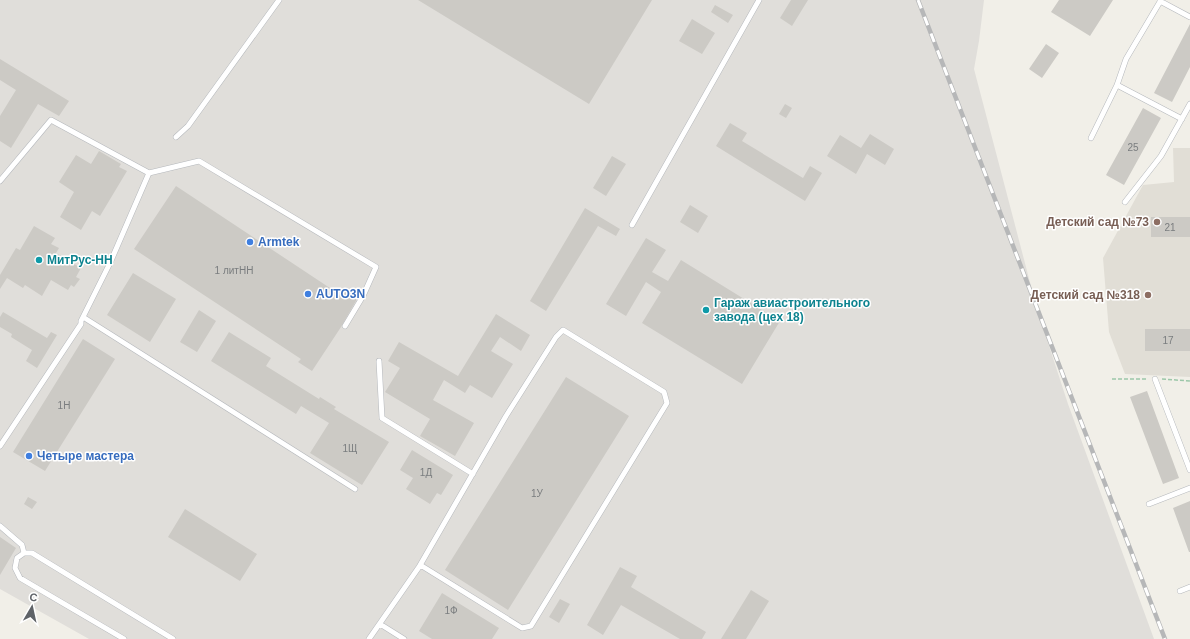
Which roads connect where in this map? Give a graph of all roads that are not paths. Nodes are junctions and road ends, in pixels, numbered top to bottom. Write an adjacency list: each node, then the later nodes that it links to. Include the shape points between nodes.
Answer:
1 (279, 0): 8 (lane, via 188,126)
2 (759, 0): 13 (lane)
3 (1160, 0): 4 (lane); 5 (lane, via 1126,59)
4 (1190, 17)
5 (1117, 85): 7 (lane); 9 (lane)
6 (1190, 104): 7 (lane)
7 (1182, 119): 12 (lane, via 1161,156)
8 (176, 137)
9 (1091, 138)
10 (150, 173): 11 (lane, via 51,120); 14 (lane); 15 (lane, via 199,161 376,267 364,296)
11 (0, 181)
12 (1125, 202)
13 (632, 225)
14 (83, 317): 18 (lane, via 81,324); 22 (lane)
15 (345, 326)
16 (379, 361): 20 (lane, via 382,418)
17 (1155, 379): 19 (lane)
18 (0, 446)
19 (1190, 470)
20 (473, 474): 26 (lane); 26 (lane, via 510,410 562,330 664,392 667,403 531,626 522,628 422,566)
21 (1190, 488): 23 (lane)
22 (355, 489)
23 (1149, 504)
24 (0, 526): 25 (lane, via 22,545)
25 (24, 553): 30 (lane, via 17,558 16,568 20,578); 31 (lane, via 32,553)
26 (419, 567): 29 (lane)
27 (1190, 587): 28 (lane)
28 (1180, 591)
29 (380, 624): 32 (lane); 33 (lane)
30 (124, 639)
31 (173, 639)
32 (369, 639)
33 (404, 639)

